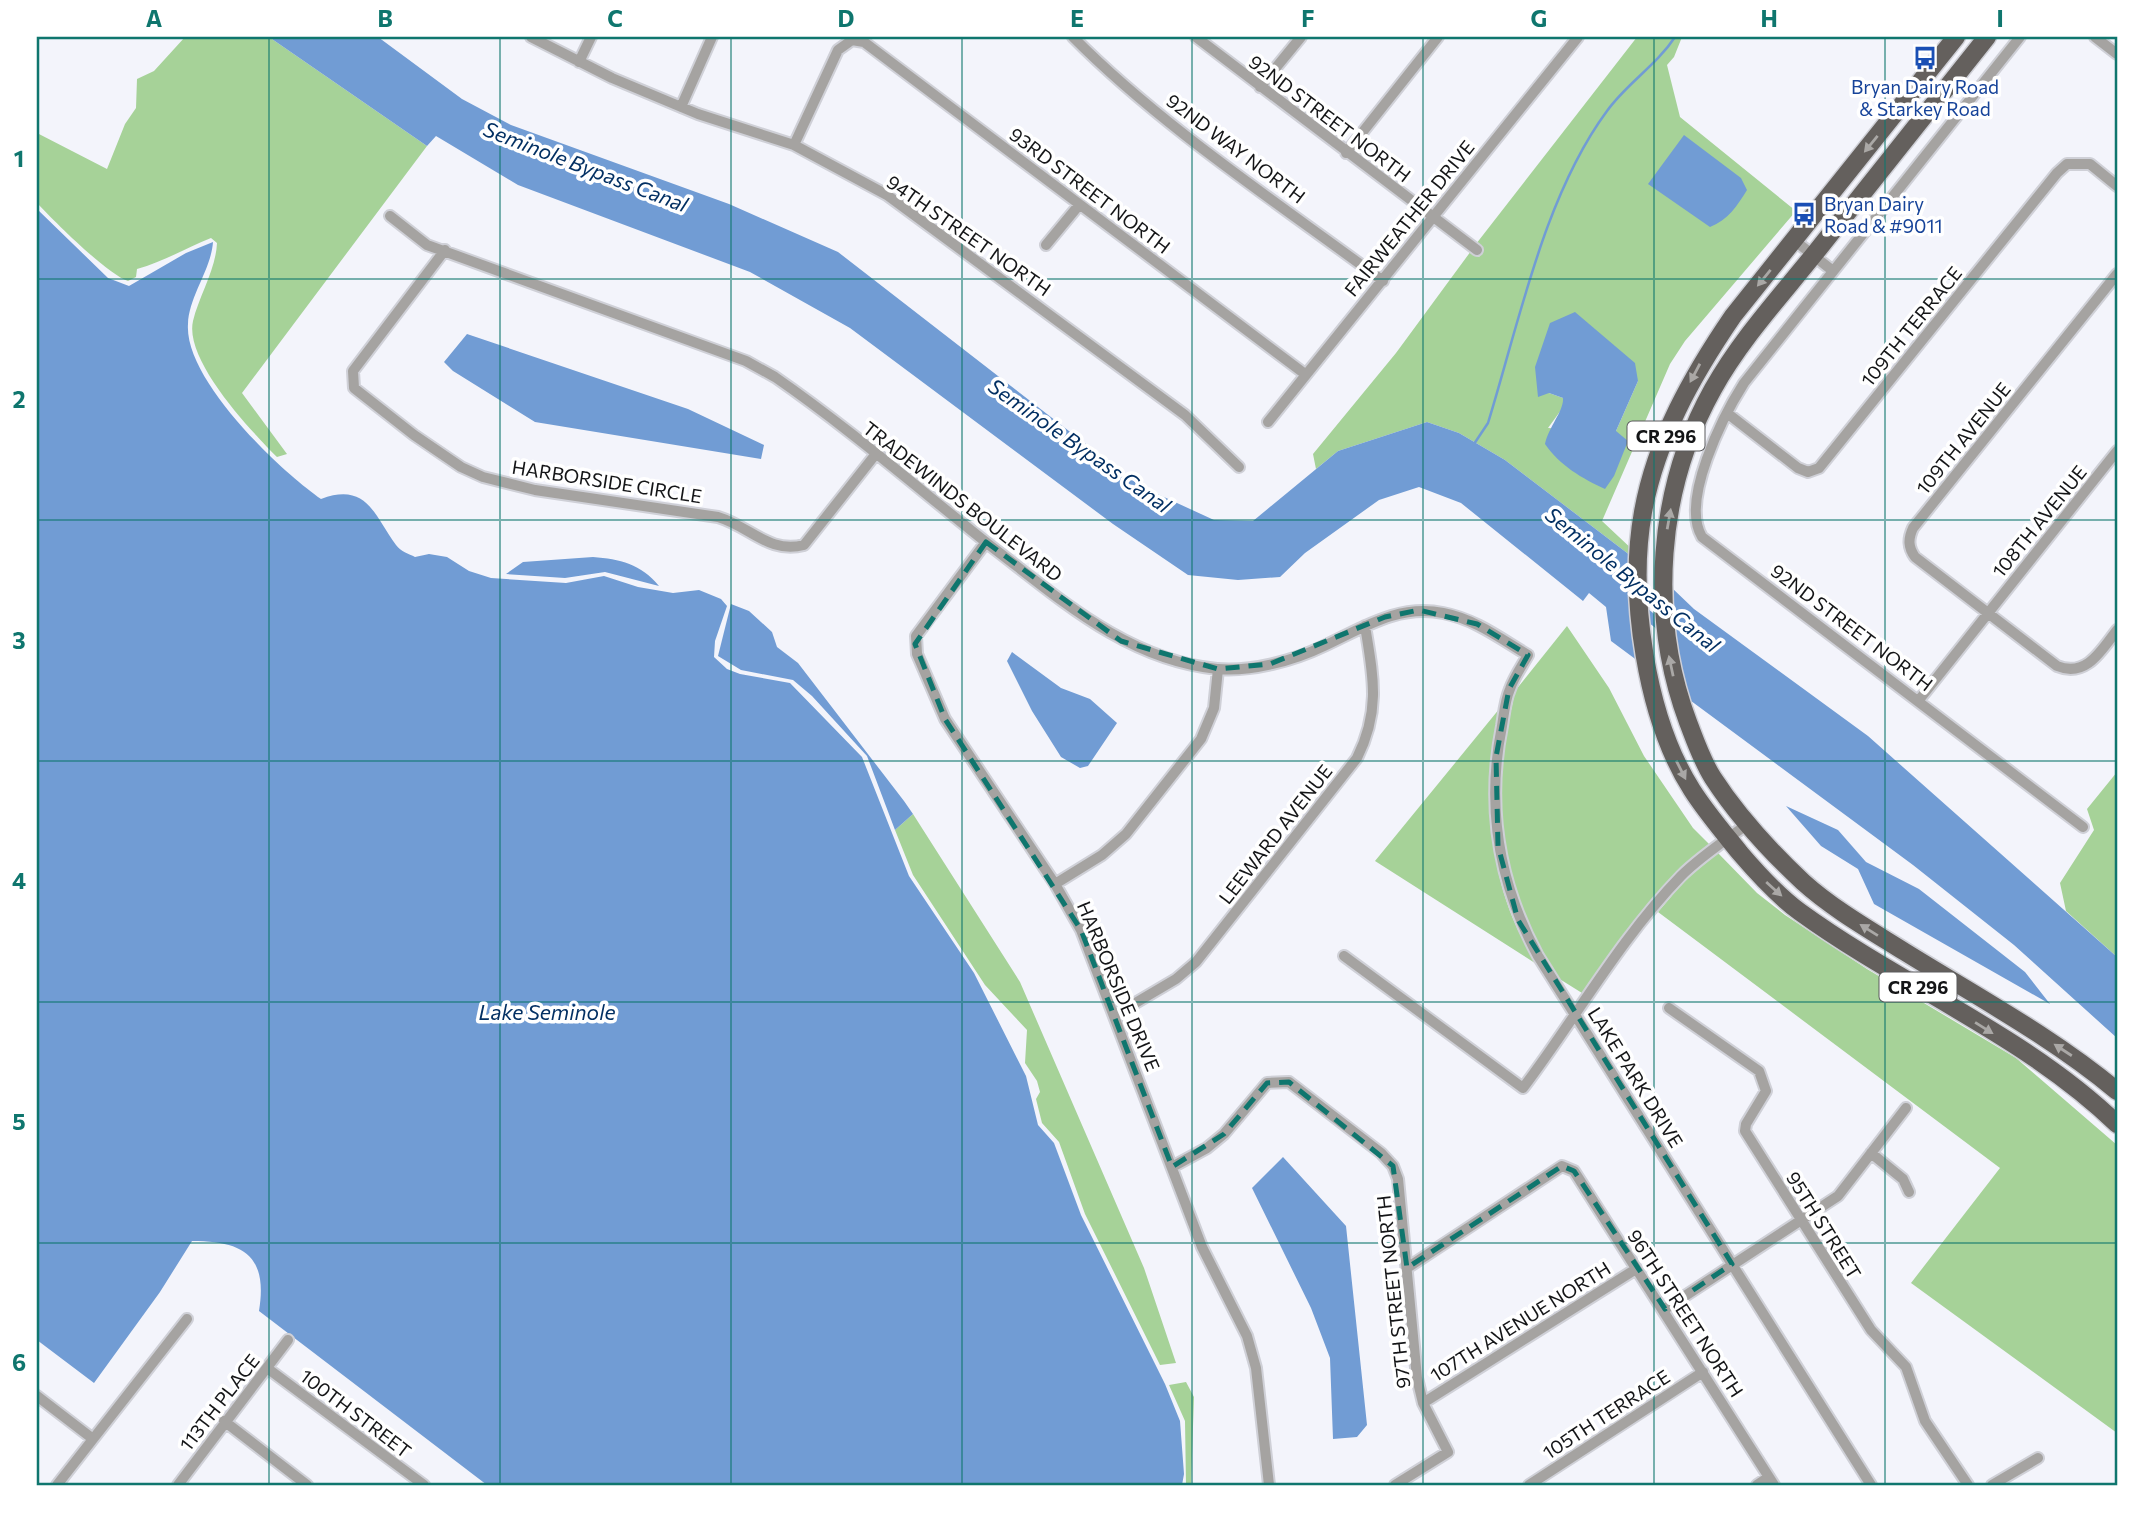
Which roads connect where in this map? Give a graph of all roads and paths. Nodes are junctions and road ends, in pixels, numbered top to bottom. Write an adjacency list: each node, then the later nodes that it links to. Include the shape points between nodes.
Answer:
1 (531, 37): 14 (street, 94TH STREET NORTH)
2 (591, 37): 14 (street)
3 (712, 37): 16 (street)
4 (1073, 37): 30 (street, 92ND WAY NORTH, via 1168,120)
5 (1196, 37): 15 (street, 92ND STREET NORTH)
6 (1301, 37): 15 (street)
7 (1438, 37): 18 (street)
8 (1578, 37): 22 (street, FAIRWEATHER DRIVE)
9 (1956, 37): 23 (main road, CR 296, one-way to 23)
10 (1987, 37): 27 (main road, CR 296)
11 (2020, 37): 28 (street, 92ND STREET NORTH)
12 (2095, 37): 13 (street)
13 (2117, 54)
14 (579, 62): 16 (street, 94TH STREET NORTH)
15 (1260, 87): 18 (street, 92ND STREET NORTH)
16 (681, 107): 17 (street, 94TH STREET NORTH)
17 (794, 145): 20 (street, 93RD STREET NORTH, via 838,51 852,40 864,42); 36 (street, 94TH STREET NORTH, via 887,195 1052,314 1185,415)
18 (1346, 153): 22 (street, 92ND STREET NORTH)
19 (2117, 186): 32 (street, 109TH TERRACE, via 2090,164 2067,164 2057,173 1819,468 1808,472 1798,468)
20 (1079, 205): 24 (street); 31 (street, 93RD STREET NORTH)
21 (390, 216): 25 (street, TRADEWINDS BOULEVARD, via 427,245)
22 (1432, 216): 26 (street, 92ND STREET NORTH); 30 (street, FAIRWEATHER DRIVE)
23 (1794, 240): 27 (street); 46 (main road, CR 296, one-way to 46, via 1700,364 1664,442 1643,513 1639,569 1643,640 1657,706 1692,790)
24 (1046, 245)
25 (445, 250): 35 (street, TRADEWINDS BOULEVARD, via 746,360); 35 (street, HARBORSIDE CIRCLE, via 353,371 351,381 354,388 461,467 535,490 718,517 776,547 789,548 804,545)
26 (1477, 250)
27 (1813, 255): 28 (street); 44 (main road, CR 296, one-way to 27, via 1713,777 1677,694 1662,587 1666,534 1687,445 1712,391 1757,324)
28 (1833, 271): 32 (street, 92ND STREET NORTH, via 1751,374)
29 (2117, 274): 38 (street, 109TH AVENUE, via 1909,538 1915,557)
30 (1383, 281): 31 (street, FAIRWEATHER DRIVE)
31 (1305, 374): 33 (street, FAIRWEATHER DRIVE)
32 (1727, 413): 43 (street, 92ND STREET NORTH, via 1697,504 1696,527 1702,537)
33 (1268, 422)
34 (2117, 451): 38 (street, 108TH AVENUE)
35 (875, 454): 37 (street, TRADEWINDS BOULEVARD)
36 (1239, 467)
37 (986, 542): 42 (street, TRADEWINDS BOULEVARD, via 1121,641); 47 (street, HARBORSIDE DRIVE, via 916,636 915,644 945,719)
38 (1987, 613): 40 (street, via 2069,671 2084,668); 43 (street, 108TH AVENUE)
39 (1364, 626): 41 (street, TRADEWINDS BOULEVARD, via 1406,611 1445,613 1477,624); 42 (street, TRADEWINDS BOULEVARD, via 1279,662); 51 (street, LEEWARD AVENUE, via 1376,692 1357,758 1196,962)
40 (2117, 631)
41 (1528, 655): 50 (street, LAKE PARK DRIVE, via 1510,689 1496,757 1498,846 1518,920)
42 (1218, 669): 47 (street, via 1214,708 1201,739 1126,834)
43 (1919, 700): 45 (street, 92ND STREET NORTH)
44 (1749, 823): 46 (street); 52 (main road, CR 296, one-way to 44, via 2035,1032 1850,919 1804,883)
45 (2083, 827)
46 (1729, 839): 50 (street, via 1682,876); 54 (main road, CR 296, one-way to 54, via 1798,911 2050,1069)
47 (1055, 884): 51 (street, HARBORSIDE DRIVE, via 1081,930)
48 (1344, 956): 50 (street, via 1523,1088)
49 (1669, 1008): 58 (street, 95TH STREET, via 1759,1071 1766,1091 1745,1131)
50 (1575, 1013): 59 (street, LAKE PARK DRIVE)
51 (1115, 1015): 56 (street, HARBORSIDE DRIVE)
52 (2117, 1091)
53 (1906, 1108): 55 (street)
54 (2117, 1124)
55 (1871, 1153): 57 (street, via 1903,1179); 58 (street, via 1838,1196)
56 (1171, 1167): 60 (street, 97TH STREET NORTH, via 1224,1134 1267,1083 1289,1082 1393,1166); 77 (street, HARBORSIDE DRIVE, via 1202,1247 1250,1347)
57 (1909, 1192)
58 (1800, 1222): 59 (street); 82 (street, 95TH STREET, via 1871,1330 1906,1367 1925,1421)
59 (1732, 1264): 62 (street); 81 (street, LAKE PARK DRIVE)
60 (1407, 1268): 61 (street, 96TH STREET NORTH, via 1563,1166 1574,1171); 68 (street, 97TH STREET NORTH)
61 (1636, 1269): 62 (street, 96TH STREET NORTH); 68 (street, 107TH AVENUE NORTH)
62 (1665, 1310): 66 (street, 96TH STREET NORTH)
63 (187, 1319): 70 (street)
64 (288, 1340): 65 (street, 113TH PLACE)
65 (267, 1368): 69 (street, 113TH PLACE); 76 (street, 100TH STREET)
66 (1703, 1372): 72 (street, 96TH STREET NORTH); 79 (street, 105TH TERRACE)
67 (37, 1396): 70 (street)
68 (1423, 1403): 78 (street, 97TH STREET NORTH, via 1448,1452)
69 (224, 1421): 73 (street, 113TH PLACE); 75 (street)
70 (93, 1439): 74 (street)
71 (2038, 1458): 83 (street)
72 (1772, 1481): 80 (street)
73 (184, 1483)
74 (57, 1485)
75 (307, 1485)
76 (424, 1485)
77 (1269, 1485)
78 (1395, 1485)
79 (1529, 1485)
80 (1757, 1485)
81 (1871, 1485)
82 (1968, 1485)
83 (1992, 1485)

